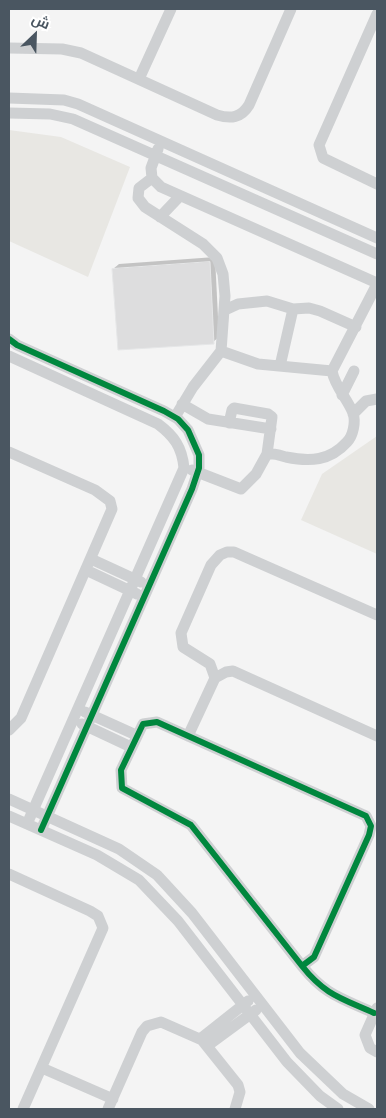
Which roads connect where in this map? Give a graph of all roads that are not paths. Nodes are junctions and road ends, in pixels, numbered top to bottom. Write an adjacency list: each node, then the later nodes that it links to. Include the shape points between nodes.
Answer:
1 (171, 9): 5 (street)
2 (291, 9): 5 (street, via 249,105 240,115 218,115)
3 (377, 14): 11 (street, via 319,144 323,158)
4 (9, 48): 5 (street, via 76,51)
5 (139, 79)
6 (9, 98): 8 (street, via 64,100)
7 (9, 113): 9 (street, via 73,118)
8 (161, 140): 9 (street); 14 (street)
9 (156, 155): 10 (street, via 151,168); 15 (street)
10 (152, 178): 12 (street, via 161,187); 13 (street, via 139,188 138,198)
11 (377, 184)
12 (180, 196): 13 (street); 16 (street)
13 (160, 218): 18 (street, via 203,244 218,258 223,274)
14 (377, 238)
15 (377, 254)
16 (377, 283): 19 (street)
17 (293, 309): 18 (street, via 266,301 238,304); 19 (street, via 320,311); 24 (street)
18 (224, 310): 21 (street)
19 (356, 327): 25 (street)
20 (9, 339): 23 (street)
21 (221, 351): 24 (street, via 258,364); 30 (street)
22 (9, 356): 27 (street)
23 (50, 360): 27 (street); 32 (street)
24 (280, 366): 25 (street)
25 (332, 371): 28 (street)
26 (354, 371): 28 (street)
27 (43, 372): 35 (street, via 158,424 177,442)
28 (342, 395): 31 (street)
29 (377, 399): 31 (street, via 366,402)
30 (182, 404): 32 (street); 34 (street, via 208,419 229,423 234,408 272,417)
31 (353, 414): 34 (street, via 350,438 330,457 314,460)
32 (174, 417): 36 (street, via 195,442 199,455)
33 (9, 452): 37 (street, via 95,490 110,501 111,515)
34 (267, 454): 36 (street, via 256,474 241,489)
35 (184, 466): 36 (street); 38 (street)
36 (198, 473): 39 (street)
37 (89, 565): 38 (street); 40 (street); 48 (street, via 21,718)
38 (136, 579): 39 (street); 40 (street)
39 (150, 586): 41 (street)
40 (131, 591): 41 (street); 44 (street)
41 (144, 597): 45 (street)
42 (377, 616): 43 (street, via 234,552 227,552 211,565 181,633 183,647 210,664)
43 (215, 678): 50 (street); 51 (street, via 233,671)
44 (78, 709): 45 (street); 46 (street)
45 (92, 715): 47 (street); 49 (street)
46 (73, 720): 47 (street); 54 (street)
47 (87, 727): 52 (street); 56 (street)
48 (9, 730)
49 (136, 735): 50 (street, via 143,724 153,722); 52 (street)
50 (188, 736): 60 (street, via 360,812 371,826 314,957)
51 (377, 736)
52 (131, 747): 60 (street, via 121,770 122,788 191,825)
53 (9, 799): 54 (street)
54 (34, 810): 56 (street); 57 (street)
55 (9, 816): 57 (street)
56 (47, 816): 58 (street); 61 (street, via 118,849 157,875 173,890)
57 (27, 824): 58 (street)
58 (41, 830): 63 (street, via 97,855 139,880 178,921)
59 (9, 874): 67 (street, via 90,911 98,916 103,928)
60 (302, 966): 64 (street, via 327,992)
61 (256, 996): 62 (street); 63 (street)
62 (263, 1005): 63 (street); 72 (street, via 314,1068 343,1094)
63 (247, 1010): 65 (street); 71 (street, via 301,1077)
64 (376, 1010): 66 (street, via 365,1035 370,1048)
65 (203, 1042): 68 (street, via 161,1022 147,1026); 70 (street, via 238,1085 240,1092)
66 (377, 1052)
67 (42, 1068): 68 (street); 69 (street)
68 (110, 1104)
69 (23, 1109)
70 (235, 1109)
71 (338, 1109)
72 (369, 1109)

